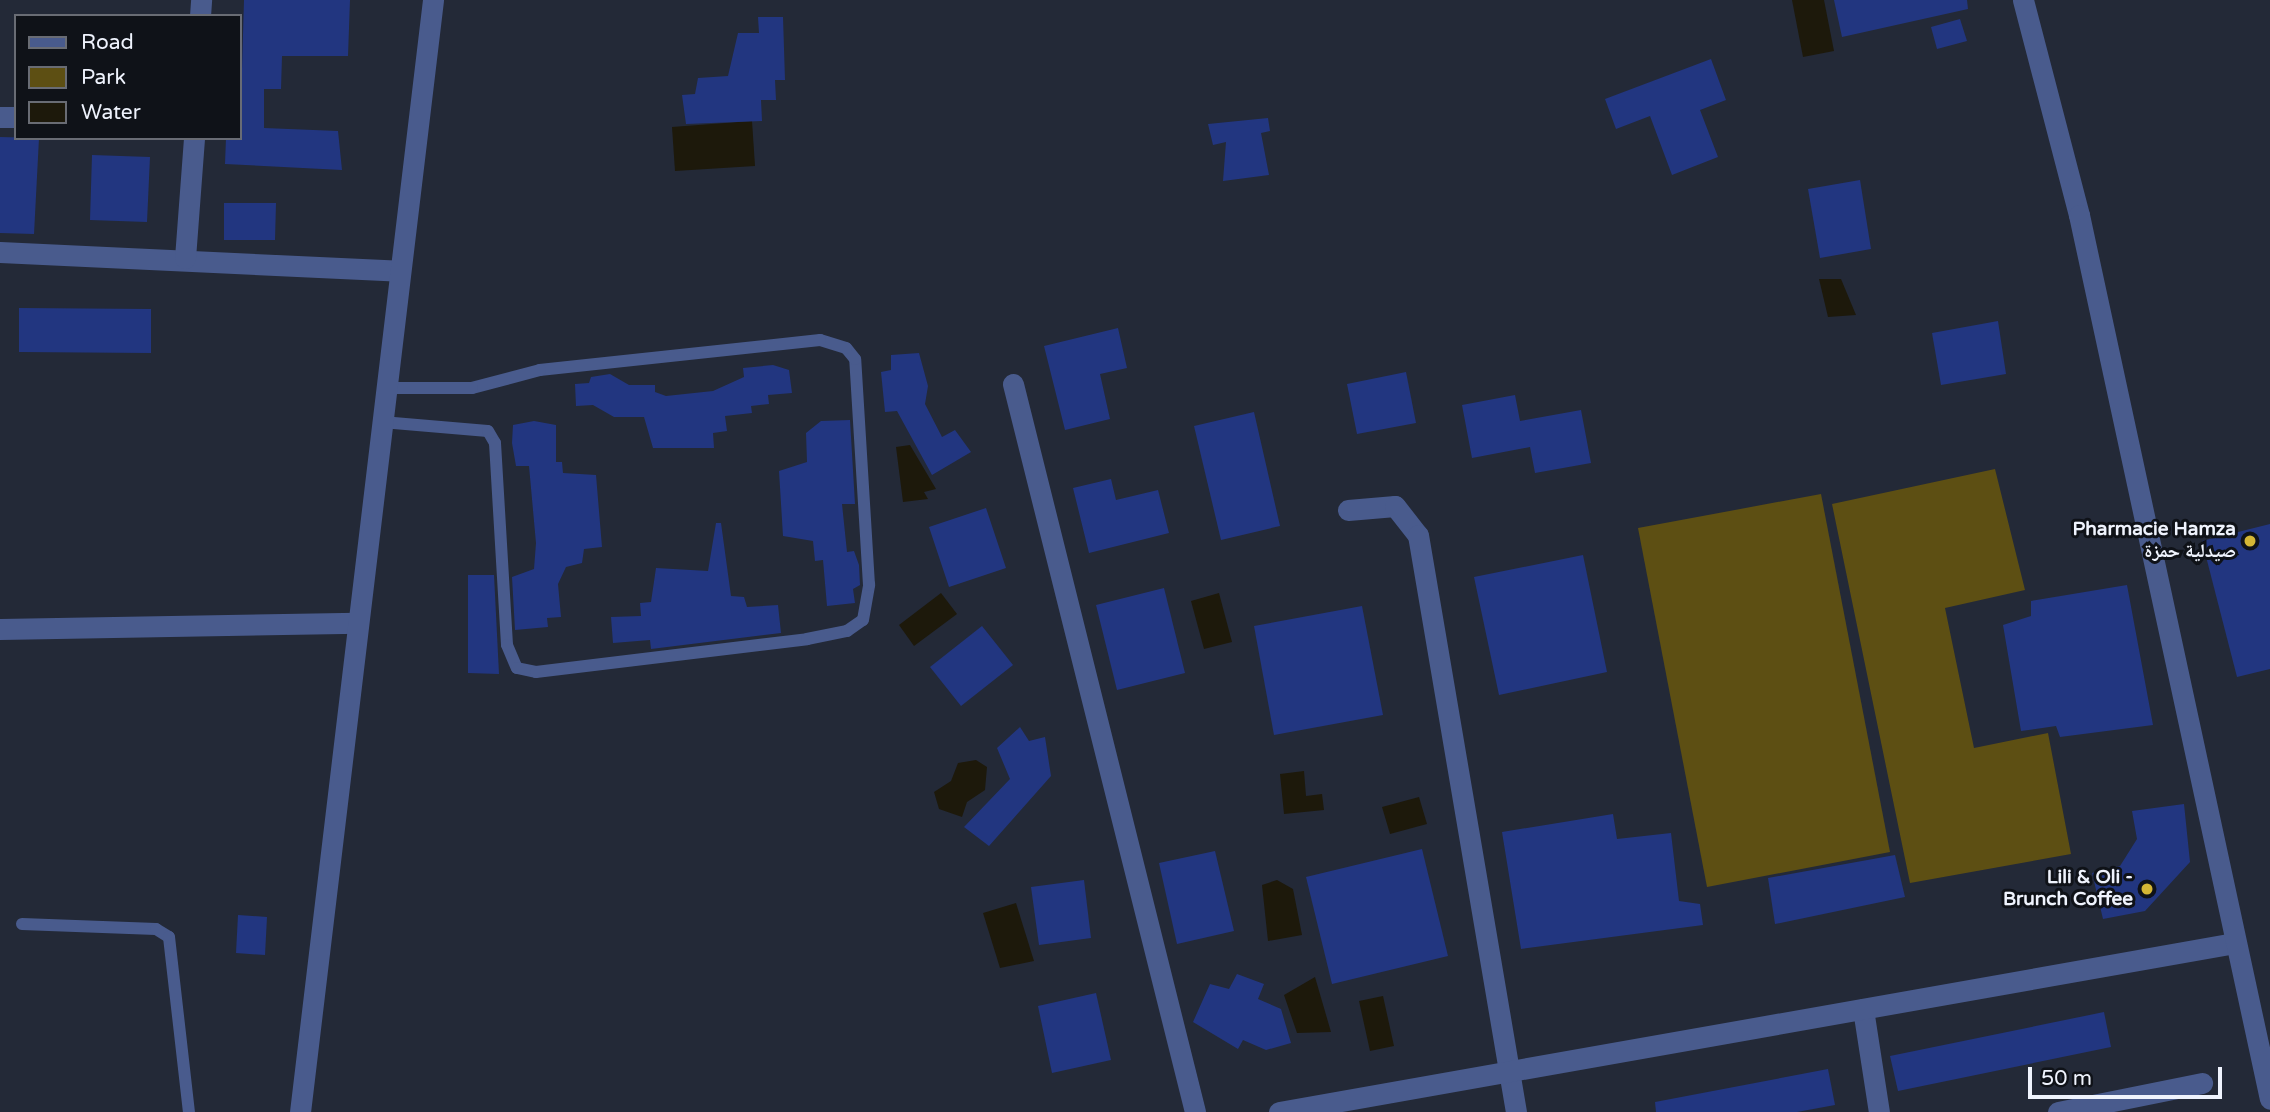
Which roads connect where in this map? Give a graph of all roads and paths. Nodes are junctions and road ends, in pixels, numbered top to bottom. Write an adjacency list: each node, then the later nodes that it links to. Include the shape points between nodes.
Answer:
1 (433, 0): 6 (street)
2 (2023, 0): 14 (street, via 2079,215)
3 (194, 140): 5 (street)
4 (0, 252): 5 (street)
5 (185, 258): 6 (street)
6 (400, 271): 8 (street)
7 (1013, 384): 21 (street)
8 (386, 388): 9 (street); 9 (lane, via 472,388 540,370 820,341 846,348 855,359 869,585 863,620 847,631 807,639 536,672 517,668 507,645 495,443 488,431)
9 (382, 422): 11 (street)
10 (1348, 510): 16 (street, via 1395,506 1418,535)
11 (358, 622): 12 (street); 20 (street)
12 (0, 629)
13 (22, 924): 19 (lane, via 156,929 169,937)
14 (2235, 943): 15 (street); 18 (street)
15 (1863, 1009): 16 (street); 24 (street)
16 (1514, 1071): 22 (street); 23 (street)
17 (2202, 1083): 25 (street)
18 (2270, 1099)
19 (189, 1112)
20 (300, 1112)
21 (1195, 1112)
22 (1279, 1112)
23 (1516, 1112)
24 (1879, 1112)
25 (2058, 1112)

